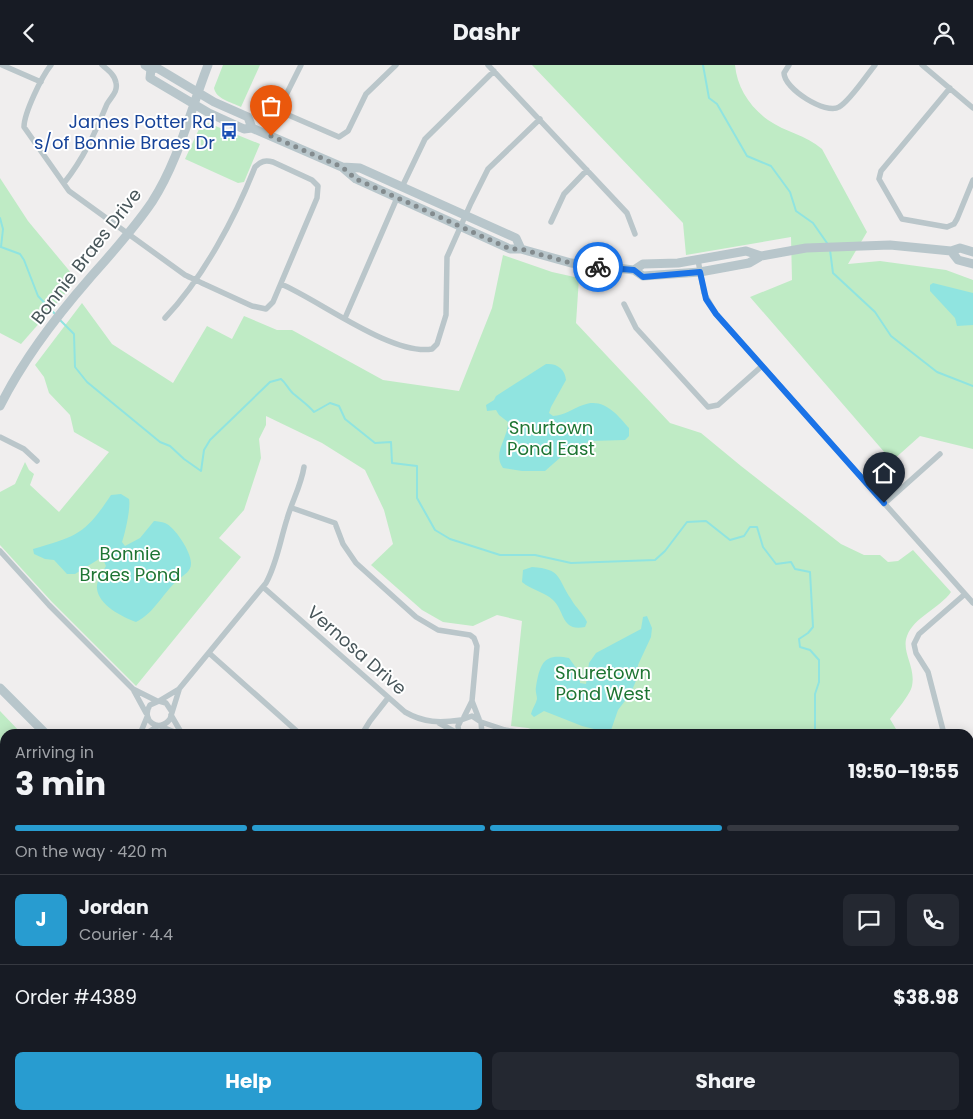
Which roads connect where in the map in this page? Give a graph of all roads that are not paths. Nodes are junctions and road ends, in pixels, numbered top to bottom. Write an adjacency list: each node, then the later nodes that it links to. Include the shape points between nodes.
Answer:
1 (2, 65): 13 (street)
2 (51, 65): 13 (street)
3 (102, 65): 23 (street, via 113,75 116,91 87,151)
4 (208, 65): 15 (main road, Bonnie Braes Drive)
5 (301, 65): 6 (street, via 283,101 282,111 339,137 348,131 366,94)
6 (396, 65)
7 (488, 65): 12 (street)
8 (789, 65): 9 (street, via 784,77 792,88 802,96 835,109)
9 (875, 65)
10 (922, 65): 14 (street)
11 (148, 67): 15 (main road, via 157,68); 16 (main road, via 150,78)
12 (494, 71): 18 (street); 24 (street, via 425,139)
13 (41, 82): 23 (street, via 24,127)
14 (950, 88): 17 (street); 22 (street, via 881,171 879,179 902,219 947,227 957,219)
15 (198, 93): 16 (main road, Bonnie Braes Drive); 19 (main road, via 248,117)
16 (194, 105): 19 (main road, via 244,129); 29 (main road, Bonnie Braes Drive, via 163,181)
17 (973, 108)
18 (540, 119): 21 (street); 26 (street, via 488,169)
19 (252, 128): 20 (main road)
20 (342, 167): 24 (main road, via 360,168); 25 (main road, via 356,179)
21 (587, 170): 27 (street, via 564,194); 30 (street, via 626,213)
22 (973, 180)
23 (64, 183): 29 (street, via 75,196)
24 (402, 187): 26 (main road)
25 (397, 198): 28 (main road); 43 (street)
26 (465, 215): 28 (street); 31 (main road, via 516,238)
27 (551, 222)
28 (460, 227): 31 (main road, via 510,249); 43 (street, via 447,257 446,315 435,346 423,349 399,346)
29 (128, 234): 39 (street); 45 (main road, Bonnie Braes Drive, via 29,355)
30 (635, 234)
31 (521, 249): 37 (main road, via 571,263)
32 (951, 251): 33 (main road, via 960,248); 34 (main road, via 914,246 856,245); 36 (main road, via 958,260)
33 (973, 251)
34 (761, 256): 35 (main road, via 746,251); 38 (main road, via 749,263)
35 (698, 260): 37 (main road, via 643,264); 38 (street)
36 (973, 264)
37 (634, 270): 38 (main road, via 643,277)
38 (700, 272): 44 (street, via 709,303)
39 (194, 279): 40 (street, via 259,309 269,307); 40 (street, via 235,214 255,167 268,161 312,180 319,190); 42 (street)
40 (281, 283): 43 (street)
41 (624, 304): 44 (street, via 636,328 708,407 718,405)
42 (165, 318)
43 (345, 318)
44 (762, 366): 50 (street)
45 (0, 406)
46 (0, 437): 48 (street, via 24,449)
47 (940, 454): 50 (street)
48 (37, 461)
49 (304, 467): 51 (street)
50 (884, 503): 54 (street)
51 (292, 508): 53 (street, via 273,567); 62 (street, via 335,523 345,548 356,563 416,617 438,629 474,638 477,653)
52 (0, 551): 58 (street)
53 (262, 587): 56 (street); 60 (street, Vernosa Drive)
54 (964, 594): 55 (street); 80 (street, via 919,635 914,644 928,672)
55 (973, 603)
56 (209, 653): 59 (street); 74 (street)
57 (0, 688): 69 (main road)
58 (133, 689): 61 (street); 64 (street)
59 (179, 689): 61 (street); 63 (street)
60 (388, 698): 67 (street, Vernosa Drive, via 412,716); 75 (street)
61 (158, 701): 63 (street, via 166,703); 64 (street, via 150,705)
62 (472, 701): 65 (street); 66 (street)
63 (172, 714): 68 (street, via 168,723); 73 (street)
64 (147, 715): 68 (street, via 151,723); 70 (street)
65 (462, 718): 66 (street, Vernosa Drive, via 472,716); 67 (street, Vernosa Drive); 77 (street)
66 (480, 720): 78 (street); 79 (street)
67 (439, 723): 76 (street, Vernosa Drive)
68 (159, 726): 71 (street); 72 (street)
69 (41, 729)
70 (142, 729)
71 (154, 729)
72 (167, 729)
73 (178, 729)
74 (294, 729)
75 (365, 729)
76 (450, 729)
77 (458, 729)
78 (481, 729)
79 (502, 729)
80 (943, 729)

